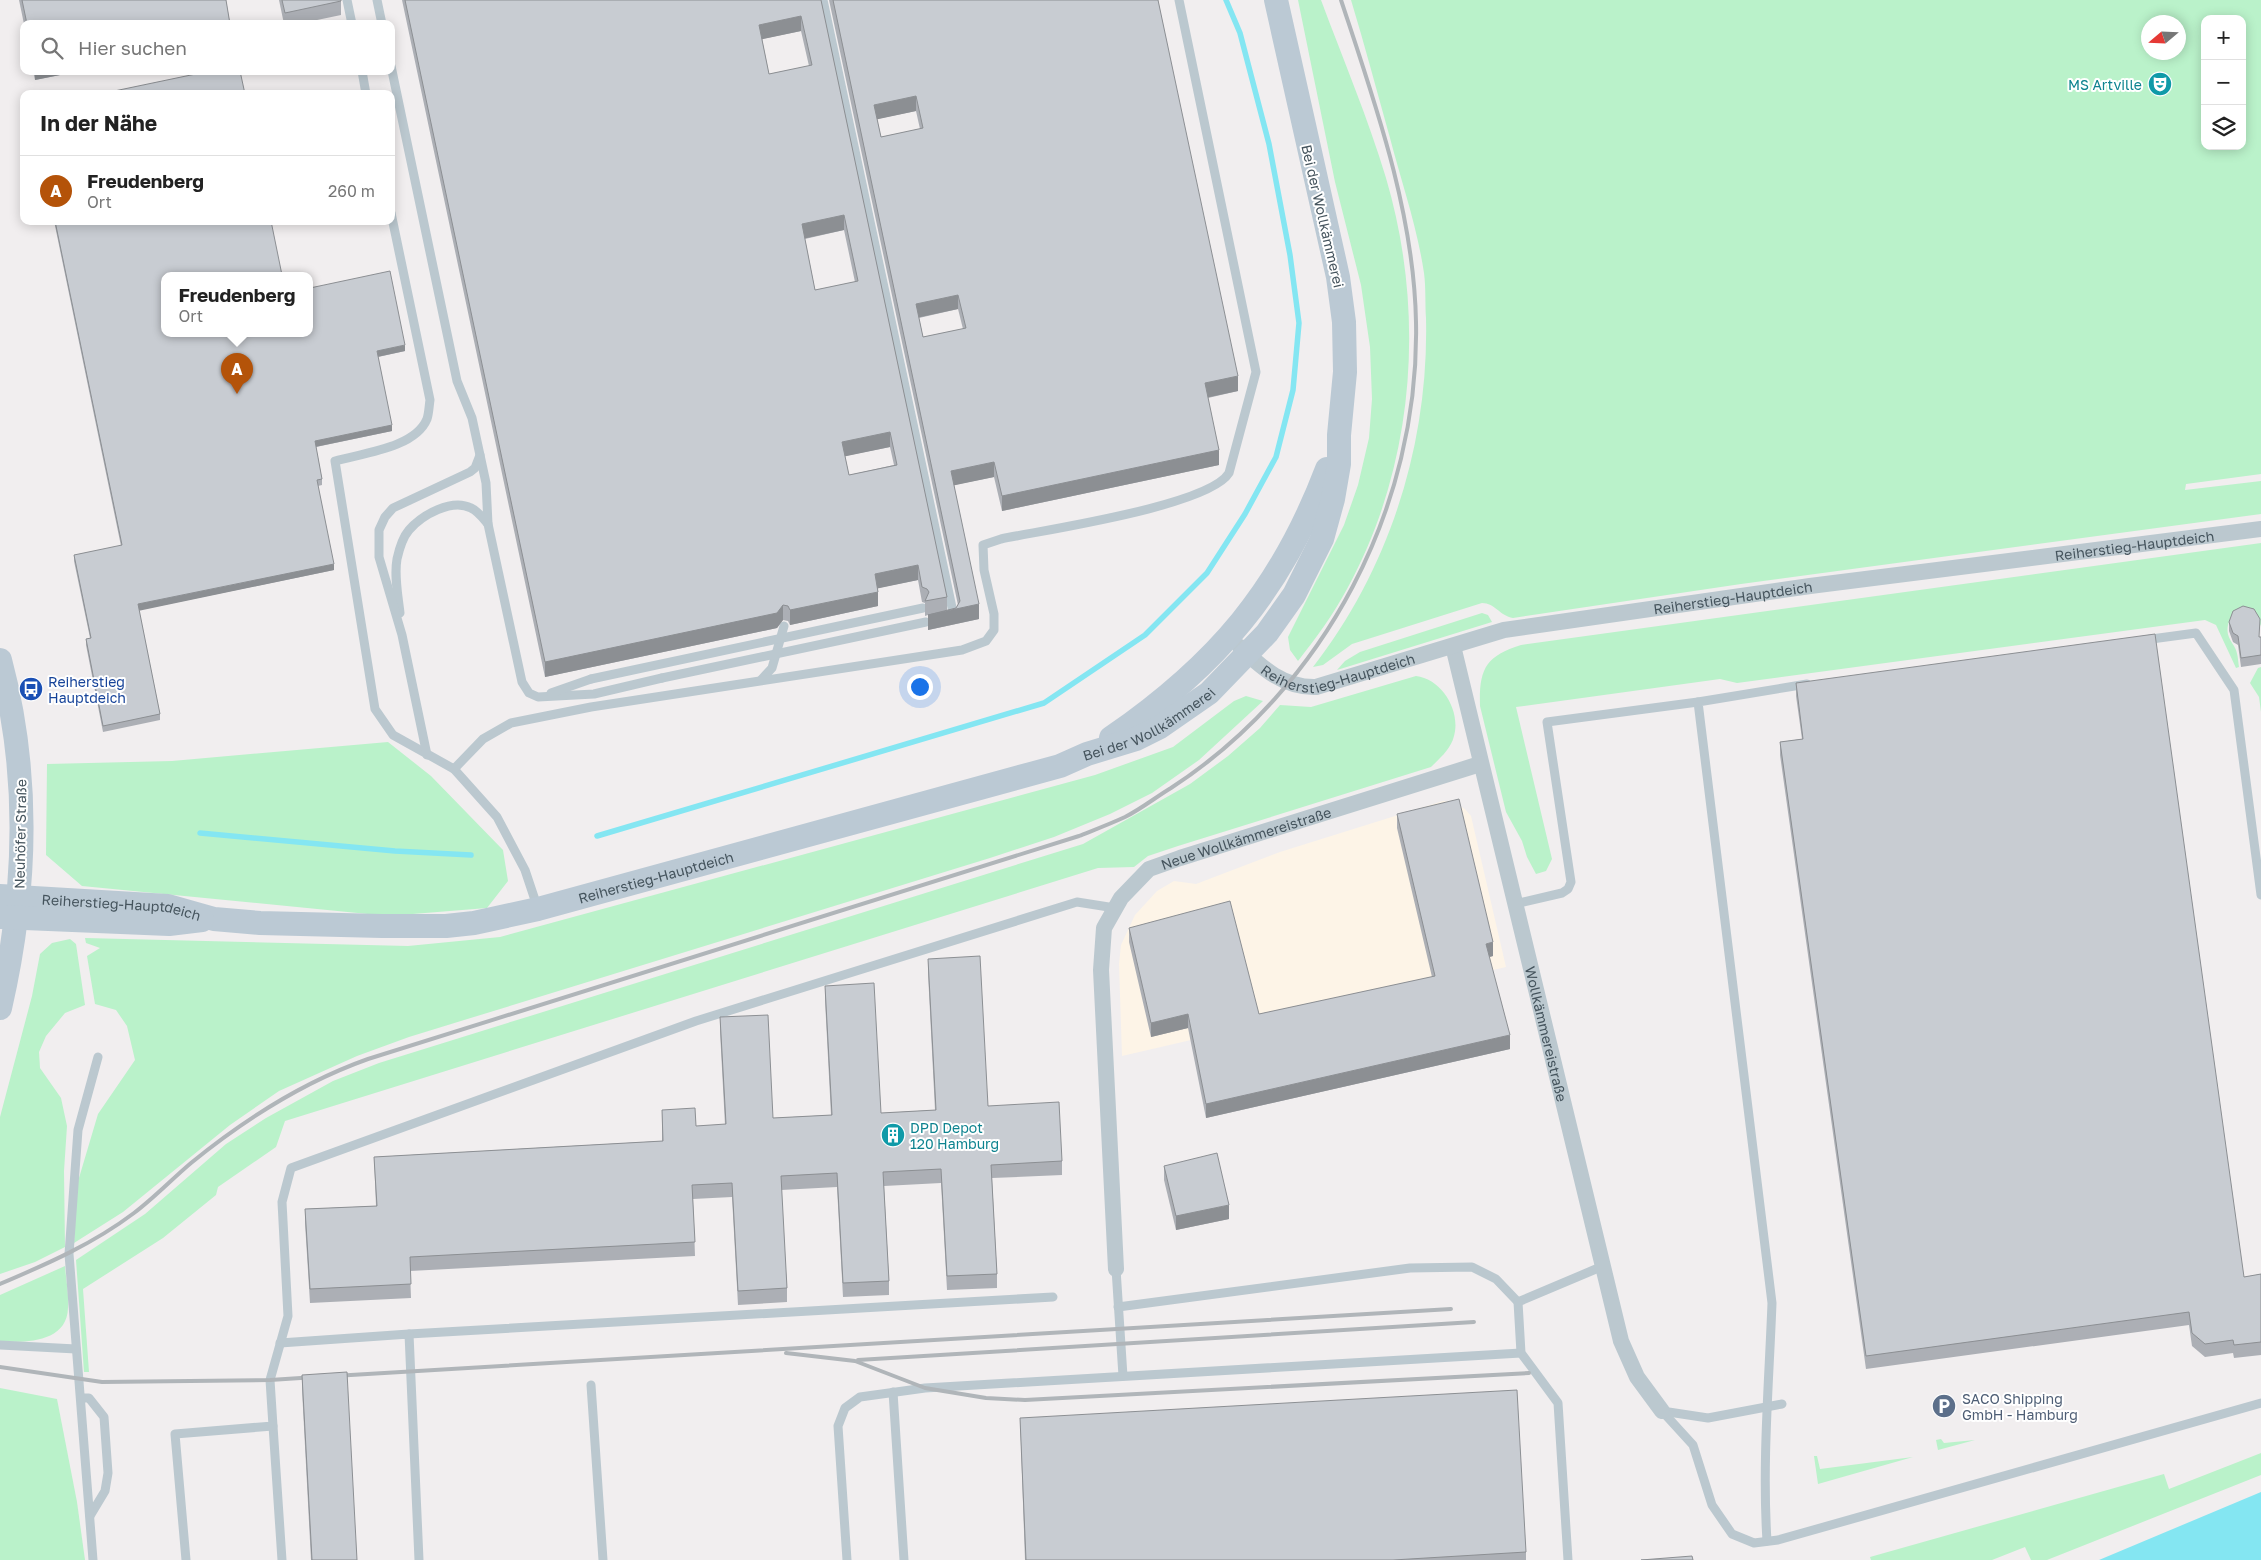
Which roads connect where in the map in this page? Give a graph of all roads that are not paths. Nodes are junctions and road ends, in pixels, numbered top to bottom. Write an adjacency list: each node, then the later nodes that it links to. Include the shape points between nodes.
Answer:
1 (347, 0): 6 (lane)
2 (377, 0): 7 (lane)
3 (823, 0): 26 (lane, bridge, via 954,616 594,694)
4 (1178, 0): 24 (lane, via 1256,372 1227,477 1212,488 1154,509 983,545 984,570 995,622 991,637 980,645)
5 (1276, 0): 12 (main road, Bei der Wollkämmerei, via 1342,307 1346,372)
6 (351, 20)
7 (381, 20)
8 (363, 75): 10 (lane)
9 (393, 75): 13 (lane, via 458,381 472,418)
10 (365, 90)
11 (394, 225): 29 (lane, via 430,400 427,419 405,442 335,461 375,709 393,735)
12 (1339, 435): 19 (main road, Bei der Wollkämmerei, via 1314,506 1293,547 1258,603); 22 (main road, Bei der Wollkämmerei, via 1338,473 1322,538 1294,595)
13 (480, 454): 14 (lane, via 486,483); 18 (lane, via 470,472 393,508 378,530 380,557)
14 (488, 524): 18 (lane, via 477,512 461,504 431,514 408,531 397,558); 26 (lane, via 520,673 529,692)
15 (2261, 529): 21 (street, Reiherstieg-Hauptdeich, via 1810,586 1544,624 1504,630)
16 (923, 608): 26 (lane, bridge, via 591,679)
17 (784, 626): 24 (lane, via 772,668)
18 (402, 635): 29 (lane)
19 (1229, 637): 22 (street, Reiherstieg-Hauptdeich); 28 (main road, Bei der Wollkämmerei, via 1205,664 1159,704)
20 (2137, 641): 32 (lane, via 2196,633 2234,690)
21 (1453, 646): 22 (street, Reiherstieg-Hauptdeich, via 1316,687 1294,686); 30 (street, Wollkämmereistraße)
22 (1248, 655): 28 (main road, Bei der Wollkämmerei, via 1209,693 1160,727 1136,739)
23 (0, 660): 34 (main road, Neuhöfer Straße, via 20,756 21,829)
24 (756, 682): 31 (lane, via 591,707 511,723 483,739)
25 (1820, 682): 27 (lane)
26 (538, 697)
27 (1698, 702): 33 (lane, via 1547,722 1572,882 1562,893); 55 (lane, via 1772,1304)
28 (1087, 754): 36 (main road, Reiherstieg-Hauptdeich, via 1034,775)
29 (427, 755): 31 (lane)
30 (1480, 764): 33 (street, Wollkämmereistraße); 35 (street, Neue Wollkämmereistraße, via 1200,850 1150,869 1121,898)
31 (454, 769): 36 (lane, via 497,817 525,870)
32 (2261, 895)
33 (1515, 904): 39 (street, Wollkämmereistraße)
34 (9, 907): 36 (main road, Reiherstieg-Hauptdeich, via 168,906 214,919 382,926 474,923); 37 (main road, Neuhöfer Straße)
35 (1116, 908): 40 (street, Neue Wollkämmereistraße, via 1104,928 1101,970); 45 (lane, via 1077,902 705,1018 291,1168 282,1202 288,1316)
36 (538, 909)
37 (0, 1008)
38 (98, 1057): 47 (lane, via 78,1130 72,1206 70,1269)
39 (1603, 1266): 42 (lane); 56 (street, Wollkämmereistraße, via 1621,1341 1637,1377)
40 (1116, 1269): 43 (lane)
41 (1054, 1297): 44 (lane)
42 (1518, 1302): 43 (lane, via 1496,1279 1472,1267 1410,1268); 48 (lane)
43 (1118, 1307): 49 (lane)
44 (409, 1334): 45 (lane); 63 (lane)
45 (280, 1344): 57 (lane, via 270,1380)
46 (0, 1345): 47 (lane)
47 (76, 1349): 52 (lane)
48 (1521, 1353): 49 (lane); 67 (lane, via 1558,1403)
49 (1123, 1376): 51 (lane)
50 (590, 1385): 64 (lane)
51 (893, 1392): 65 (lane, via 860,1397 845,1408 838,1426); 66 (lane)
52 (81, 1398): 58 (lane); 58 (lane, via 89,1398 104,1417 108,1453 105,1491)
53 (2261, 1403): 59 (lane)
54 (1782, 1404): 55 (lane)
55 (1768, 1407): 56 (lane, via 1708,1418); 59 (lane, via 1764,1454)
56 (1662, 1411): 59 (lane, via 1693,1445 1712,1505 1732,1534 1754,1543)
57 (273, 1426): 61 (lane, via 174,1434); 62 (lane)
58 (90, 1516): 60 (lane)
59 (1767, 1541)
60 (93, 1560)
61 (186, 1560)
62 (282, 1560)
63 (419, 1560)
64 (603, 1560)
65 (847, 1560)
66 (904, 1560)
67 (1568, 1560)

